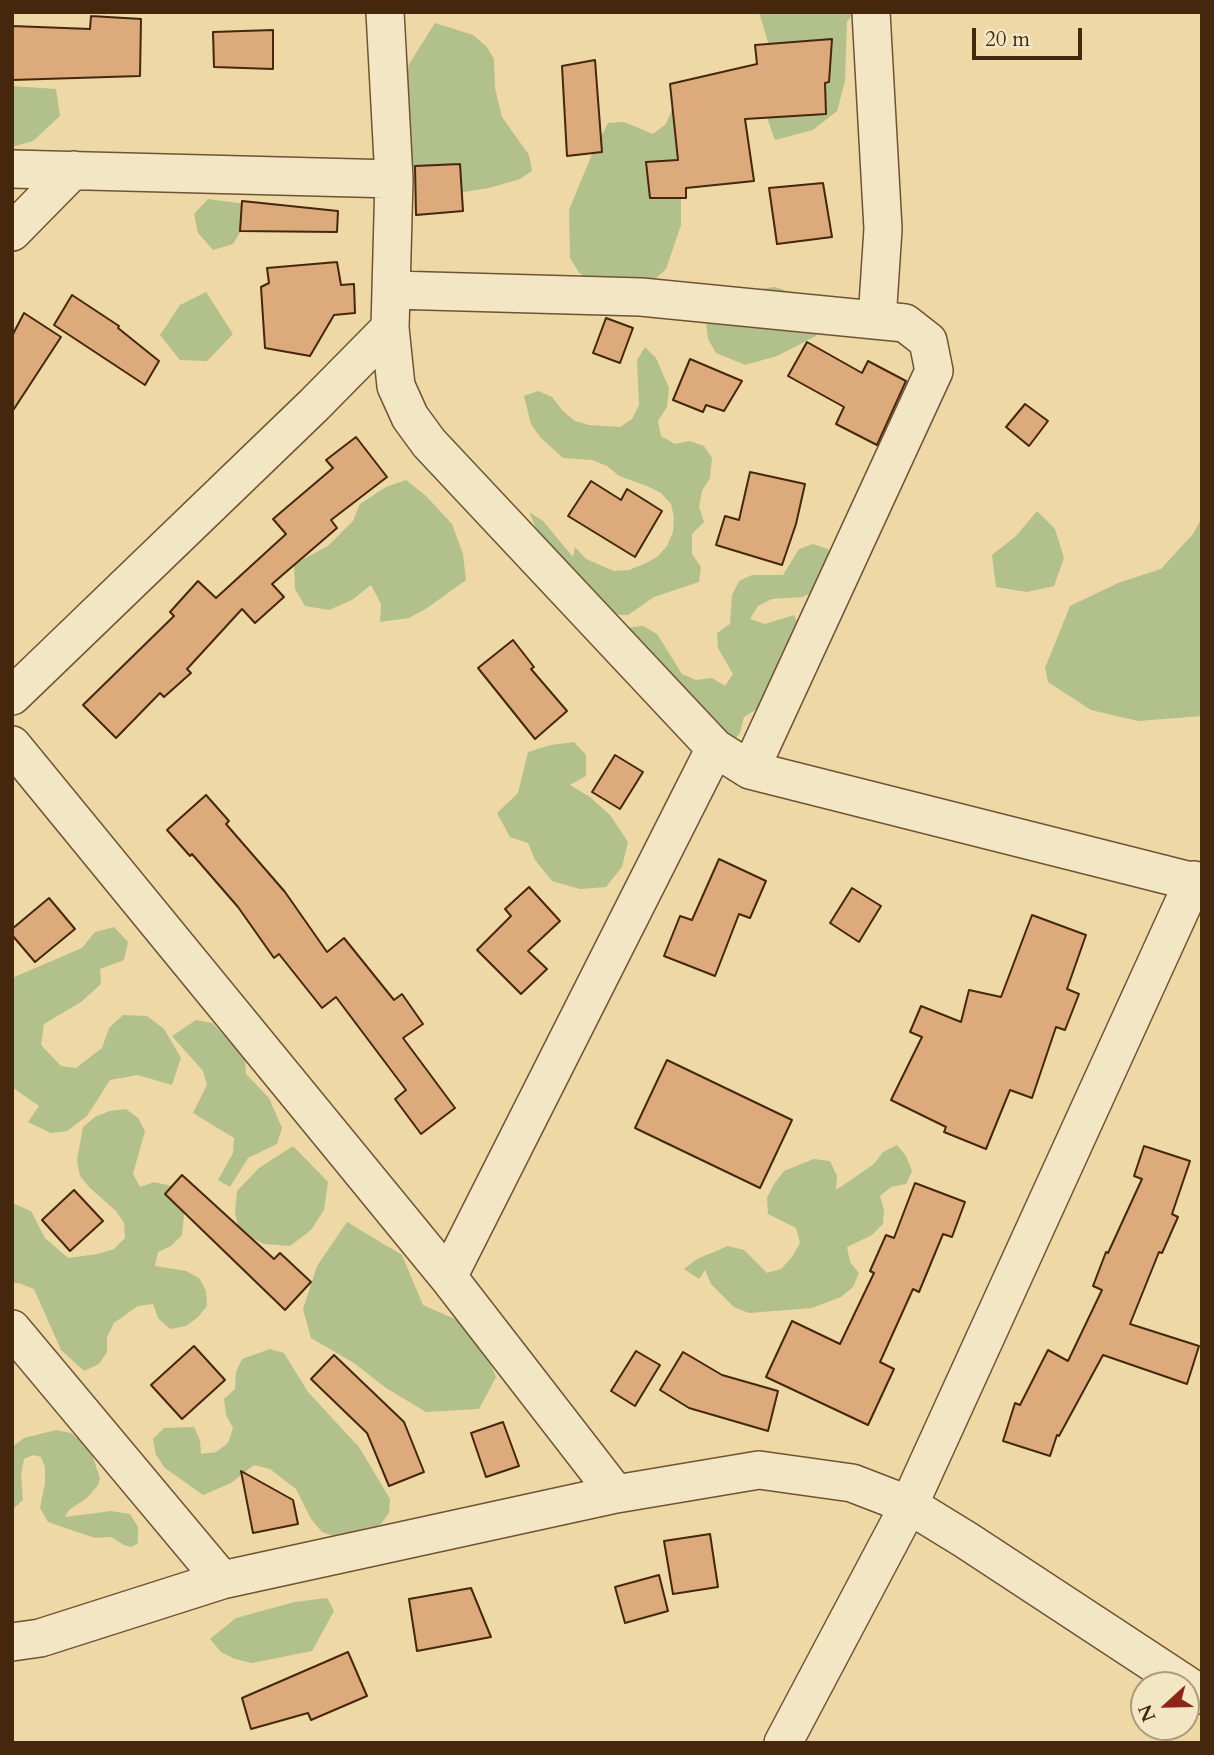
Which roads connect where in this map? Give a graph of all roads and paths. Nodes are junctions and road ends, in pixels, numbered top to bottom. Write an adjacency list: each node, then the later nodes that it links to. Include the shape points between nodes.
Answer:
1 (385, 12): 5 (street)
2 (871, 12): 8 (street, via 883,229)
3 (12, 169): 4 (street)
4 (73, 170): 5 (street); 6 (street)
5 (394, 179): 7 (street)
6 (12, 232)
7 (393, 290): 8 (street, via 641,298); 9 (street)
8 (877, 320): 13 (street, via 905,323 928,341 934,370)
9 (390, 328): 10 (street); 12 (street, via 396,386 429,443)
10 (12, 696)
11 (12, 745): 15 (street)
12 (715, 748): 13 (street); 15 (street)
13 (750, 770): 14 (street)
14 (1198, 882): 18 (street)
15 (448, 1277): 17 (street)
16 (12, 1329): 19 (street)
17 (616, 1494): 18 (street, via 759,1470 852,1483); 19 (street)
18 (909, 1505): 21 (street); 22 (street)
19 (222, 1580): 20 (street, via 40,1638)
20 (12, 1642)
21 (1202, 1695)
22 (783, 1743)

